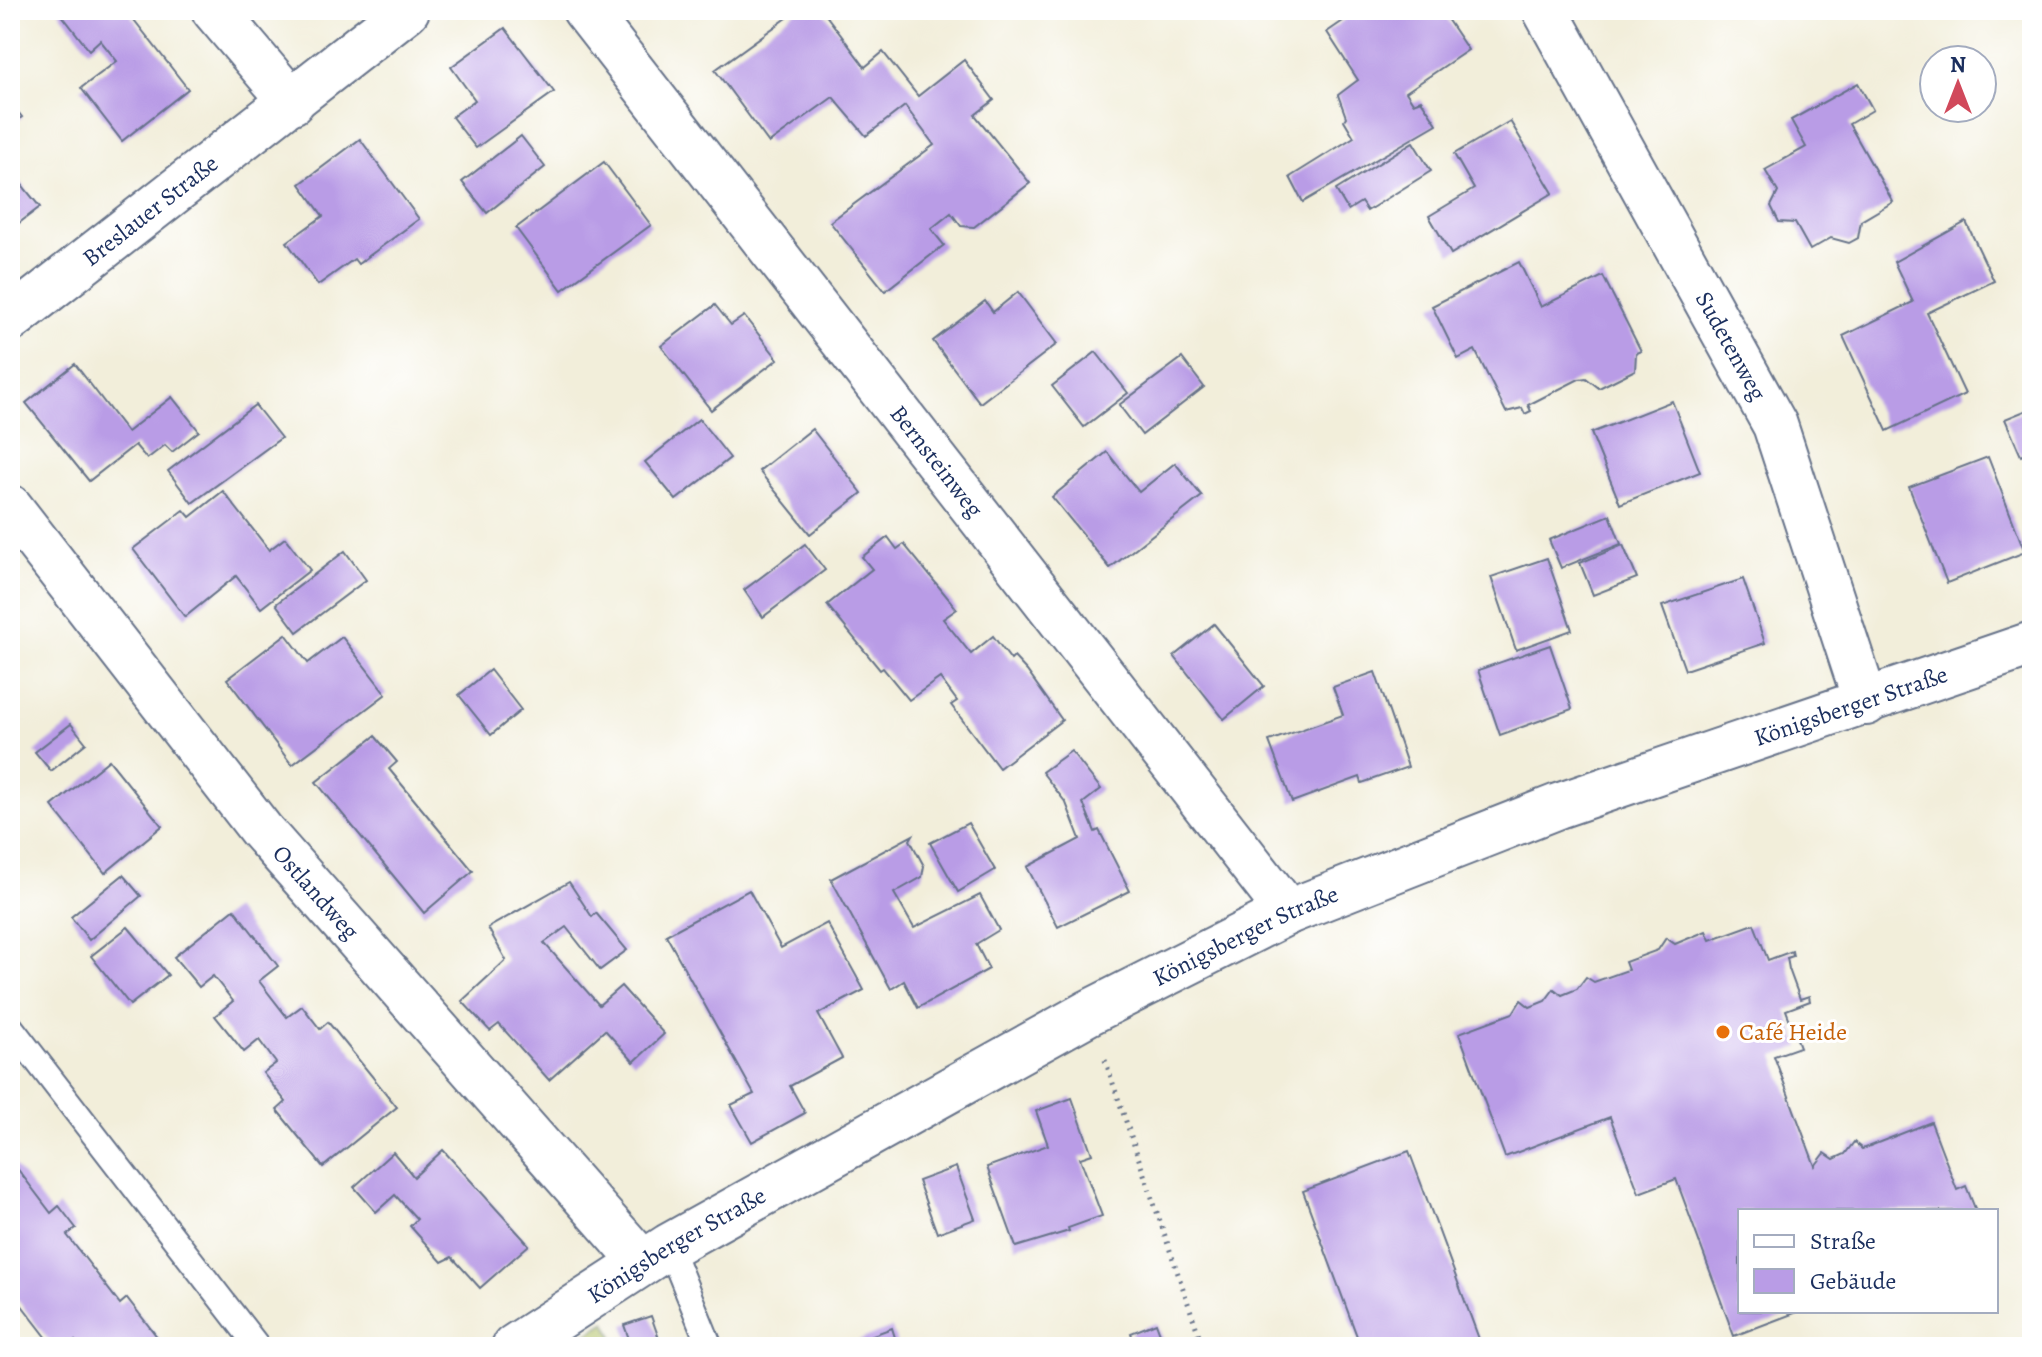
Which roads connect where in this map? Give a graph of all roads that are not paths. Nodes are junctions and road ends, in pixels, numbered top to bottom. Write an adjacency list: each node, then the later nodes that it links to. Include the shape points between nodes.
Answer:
1 (214, 10): 5 (street)
2 (407, 10): 5 (street, Breslauer Straße)
3 (585, 10): 10 (street, Bernsteinweg)
4 (1545, 10): 9 (street, Sudetenweg, via 1775,425)
5 (292, 102): 6 (street, Breslauer Straße)
6 (10, 320)
7 (10, 507): 12 (street, Ostlandweg, via 261,830)
8 (2032, 644): 9 (street, Königsberger Straße)
9 (1866, 703): 10 (street, Königsberger Straße, via 1558,806)
10 (1288, 912): 12 (street, Königsberger Straße, via 1088,1013)
11 (10, 1026): 13 (lane)
12 (656, 1254): 14 (street, Königsberger Straße); 15 (lane)
13 (258, 1347)
14 (514, 1347)
15 (710, 1347)

